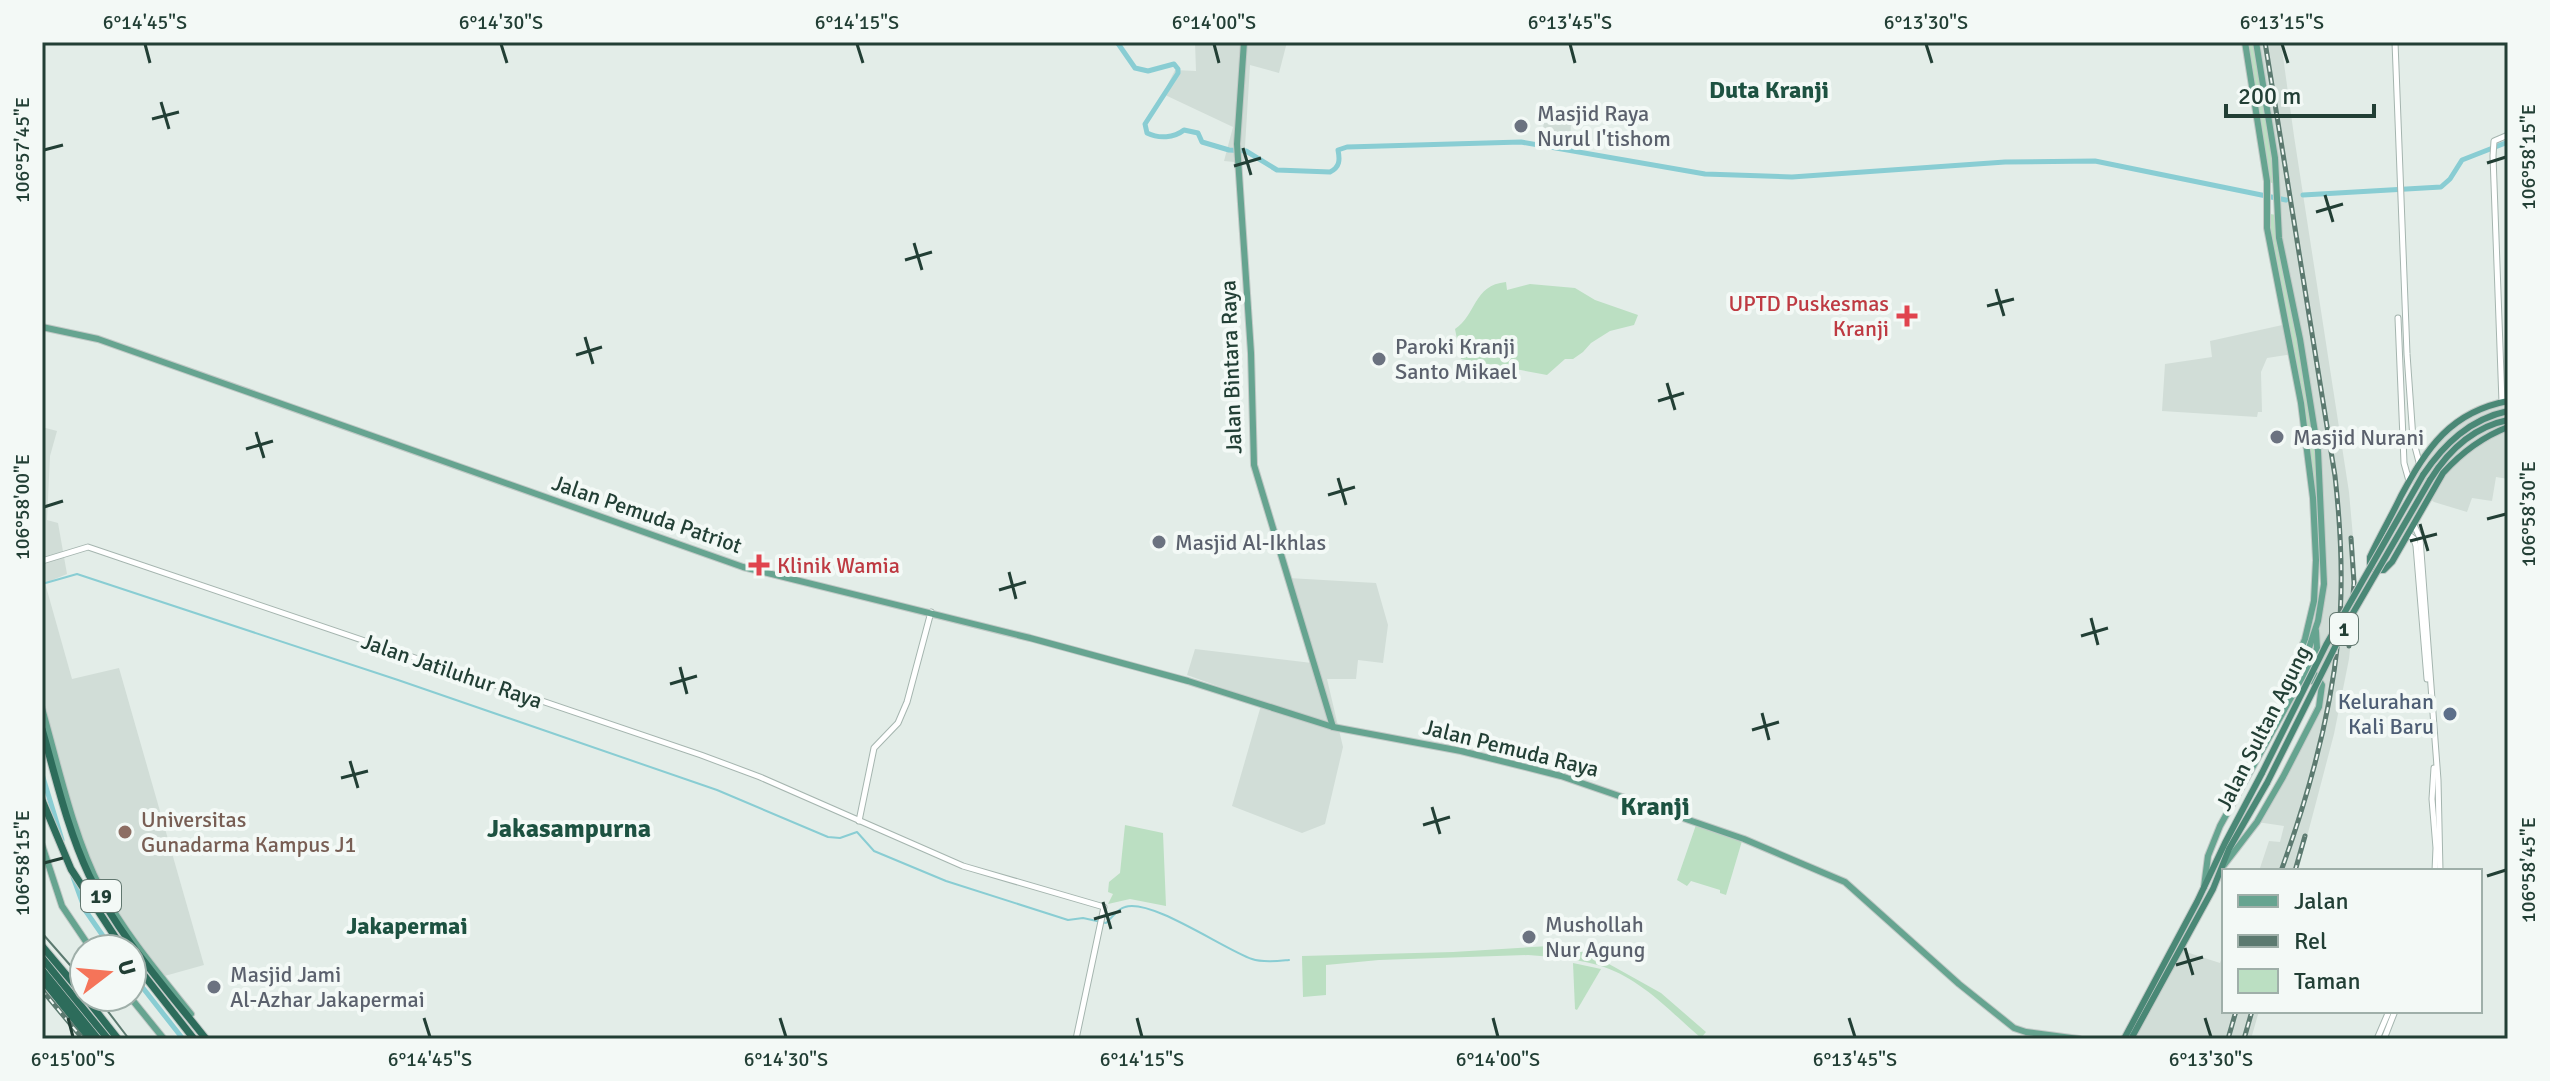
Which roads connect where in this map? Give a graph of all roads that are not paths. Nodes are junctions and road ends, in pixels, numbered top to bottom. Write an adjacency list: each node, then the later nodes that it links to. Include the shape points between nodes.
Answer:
1 (1244, 42): 32 (main road, Jalan Bintara Raya, via 1237,144 1254,465)
2 (2245, 42): 5 (main road)
3 (2256, 42): 6 (main road)
4 (2395, 42): 11 (street)
5 (2255, 99): 6 (main road); 13 (main road, via 2267,181 2265,213)
6 (2264, 99): 12 (main road, via 2277,185 2276,215)
7 (2508, 135): 14 (street, via 2494,141 2493,156)
8 (2398, 318): 10 (street)
9 (42, 327): 25 (main road, Jalan Pemuda Patriot, via 98,339 743,567)
10 (2400, 368): 11 (street); 21 (street)
11 (2408, 368): 20 (street)
12 (2305, 369): 13 (main road); 27 (main road, via 2318,451 2325,562 2321,605 2305,655)
13 (2296, 373): 28 (main road, via 2309,452 2316,560 2312,610 2295,661)
14 (2505, 402): 16 (highway)
15 (2508, 411): 18 (highway, Jalan Sultan Agung / 1)
16 (2472, 413): 18 (highway); 20 (highway, via 2436,440)
17 (2508, 420): 18 (highway, Jalan Sultan Agung / 1)
18 (2476, 427): 38 (highway, Jalan Sultan Agung / 1, bridge, via 2430,480 2346,625 2267,783); 38 (highway, Jalan Sultan Agung / 1, bridge, via 2459,434 2436,455 2416,487 2326,645)
19 (2508, 427): 22 (highway, via 2452,463)
20 (2419, 462): 21 (highway)
21 (2409, 481): 23 (highway, via 2370,557 2374,570 2384,570 2392,562)
22 (2414, 525): 23 (highway); 26 (street, via 2420,538)
23 (2408, 534): 26 (street, via 2415,540)
24 (42, 561): 35 (street, Jalan Jatiluhur Raya, via 88,547 701,755)
25 (931, 612): 30 (main road, Jalan Pemuda Patriot); 35 (street, via 907,702 898,723 874,748)
26 (2425, 634): 41 (street)
27 (2308, 667): 28 (main road); 29 (main road, via 2320,681)
28 (2298, 677): 29 (main road, via 2315,683); 36 (main road)
29 (2321, 693): 39 (main road, via 2319,707 2271,799)
30 (1251, 701): 32 (main road, Jalan Pemuda Raya)
31 (42, 708): 62 (main road, via 78,830 102,890)
32 (1333, 727): 64 (main road, Jalan Pemuda Raya, via 1561,776 1788,856 1845,882 2014,1028)
33 (42, 729): 62 (highway, 19, via 90,876 118,925)
34 (42, 800): 45 (highway, 19, via 71,869)
35 (859, 821): 63 (street, Jalan Jatiluhur Raya, via 963,866 1104,907)
36 (2214, 838): 38 (highway); 43 (main road)
37 (42, 845): 44 (main road, via 62,906)
38 (2227, 846): 39 (highway, 1); 43 (highway, Jalan Sultan Agung / 1)
39 (2224, 866): 40 (highway, 1)
40 (2222, 869)
41 (2437, 869)
42 (2222, 870): 66 (highway, 1)
43 (2204, 887): 65 (highway, 1)
44 (80, 933)
45 (113, 933)
46 (42, 946): 49 (highway)
47 (42, 958): 58 (highway)
48 (42, 970): 57 (highway)
49 (68, 977)
50 (42, 979): 56 (highway)
51 (148, 980): 61 (highway)
52 (97, 1013): 59 (highway)
53 (143, 1013): 60 (main road)
54 (2391, 1013): 67 (street)
55 (2391, 1013): 68 (street)
56 (90, 1039)
57 (98, 1039)
58 (108, 1039)
59 (118, 1039)
60 (164, 1039)
61 (194, 1039)
62 (208, 1039)
63 (1076, 1039)
64 (2079, 1039)
65 (2124, 1039)
66 (2131, 1039)
67 (2377, 1039)
68 (2384, 1039)

